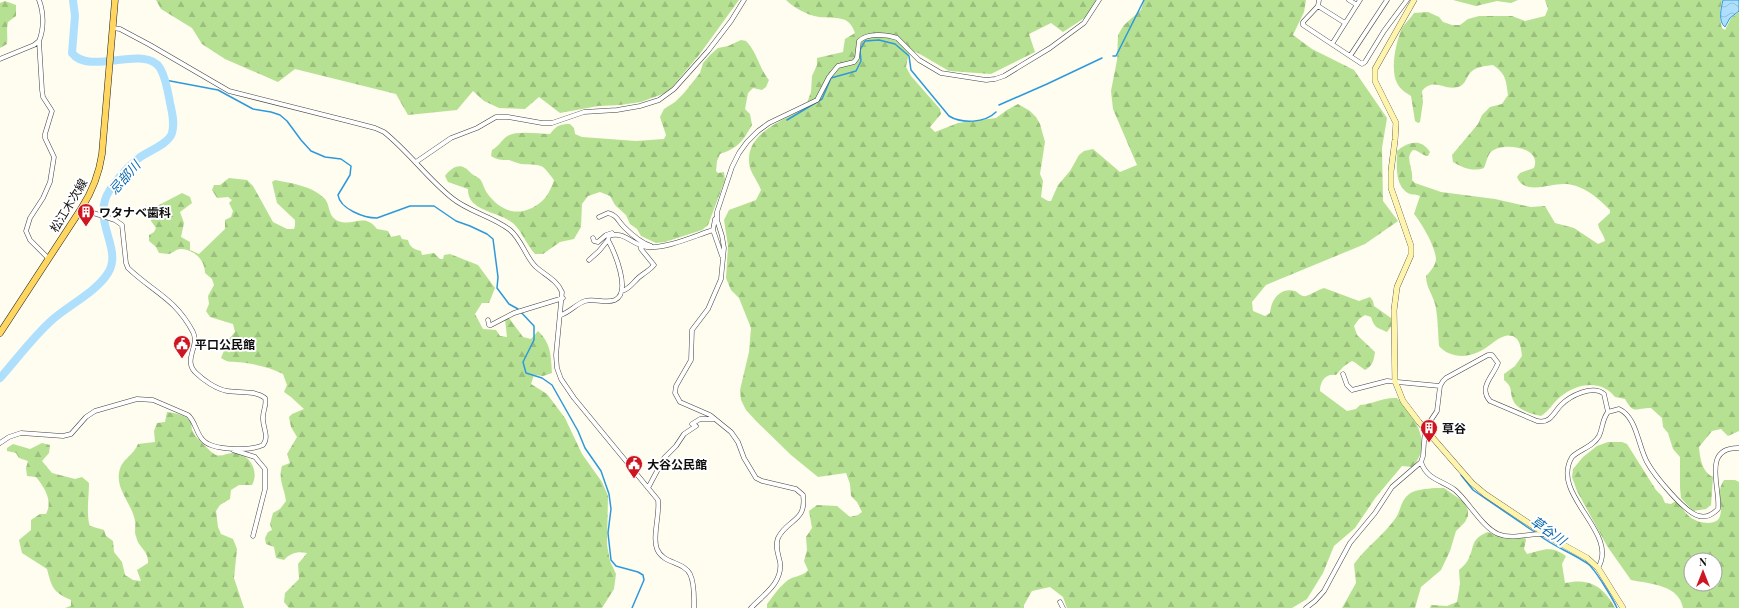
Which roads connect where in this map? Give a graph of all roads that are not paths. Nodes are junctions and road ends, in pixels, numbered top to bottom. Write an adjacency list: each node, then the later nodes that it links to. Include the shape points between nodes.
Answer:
1 (39, 0): 15 (street, via 42,34)
2 (115, 0): 14 (main road, 松江木次線)
3 (744, 0): 19 (street, via 708,51 674,89 659,100 628,108 584,112 552,123 496,117 451,138)
4 (1099, 0): 21 (street, via 1084,23 1050,48 995,79 941,73 919,60 894,37 863,38 859,42 857,58 854,62 836,68 817,100 769,123 747,142 732,167)
5 (1319, 0): 12 (street)
6 (1349, 0): 11 (street)
7 (1360, 0): 11 (street)
8 (1387, 0): 17 (street)
9 (1406, 0): 17 (street, via 1364,64)
10 (1414, 0): 38 (main road, via 1375,69 1375,81 1396,123 1391,188 1412,246 1395,299)
11 (1357, 5): 13 (street)
12 (1318, 6): 13 (street); 16 (street, via 1302,25)
13 (1345, 23): 16 (street)
14 (113, 28): 19 (street, via 150,45 229,91 375,128 390,137); 20 (main road, 松江木次線, via 101,160 93,188)
15 (39, 41): 18 (street); 29 (street, via 43,98 52,111 45,129 45,138 54,161 48,189 30,218 26,231 30,240)
16 (1332, 44): 17 (street)
17 (1350, 56)
18 (0, 59)
19 (416, 162): 33 (street, via 451,197 497,221 511,232 535,266 558,284)
20 (81, 209): 29 (main road, 松江木次線); 44 (street, via 122,225 128,268 175,305 188,323 195,338 190,355 194,371 220,389 250,392 265,398 263,417 266,435 263,445 255,448)
21 (717, 212): 23 (street); 30 (street, via 724,248)
22 (599, 217): 28 (street, via 608,213 616,216 640,241)
23 (713, 230): 28 (street); 30 (street)
24 (616, 234): 25 (street, via 606,235 598,242); 26 (street, via 609,236); 27 (street)
25 (593, 238)
26 (608, 240): 31 (street); 32 (street, via 619,264)
27 (641, 246): 28 (street); 32 (street, via 641,250 654,265)
28 (655, 247)
29 (48, 258): 36 (main road, 松江木次線)
30 (723, 259): 41 (street, via 716,294 692,330 691,360 676,386 675,393 680,402)
31 (589, 260)
32 (622, 291): 34 (street, via 615,300 586,301)
33 (563, 298): 34 (street); 35 (street, via 506,315 491,325 488,325)
34 (561, 315): 47 (street, via 556,356 561,379)
35 (488, 320)
36 (0, 333)
37 (1344, 374): 38 (street, via 1347,385 1352,390 1381,381)
38 (1395, 381): 39 (street); 42 (main road, via 1404,401)
39 (1440, 386): 40 (street, via 1446,378 1488,355 1498,363 1485,388 1490,401 1537,421 1544,421 1572,397 1597,390 1604,394); 42 (street, via 1437,411)
40 (1608, 412): 45 (street, via 1619,409 1627,414 1642,452 1658,480 1685,507 1698,516 1707,516 1718,509 1715,478 1717,462 1728,450); 50 (street, via 1600,435 1592,445 1572,457 1568,471 1570,487 1603,549 1603,562)
41 (716, 419): 47 (street, via 700,419 692,425 696,426 681,436 676,446 664,458); 53 (street, via 735,436 756,478 796,489 803,494 801,514 782,532 776,546 780,567 778,578)
42 (1425, 429): 46 (street); 48 (main road, via 1467,478)
43 (0, 443): 44 (street, via 21,433 63,436 72,434 86,417 95,411 143,399 154,400 188,415 203,440 213,446)
44 (223, 447): 49 (street, via 251,455 265,469 265,489)
45 (1739, 448)
46 (1421, 462): 48 (street, via 1425,471 1455,491 1497,534); 55 (street, via 1392,487 1350,543 1324,591)
47 (648, 488): 52 (street, via 658,500 659,507 656,548 660,555 682,566 690,574)
48 (1540, 534): 50 (main road, via 1587,558)
49 (253, 536)
50 (1598, 568): 56 (main road)
51 (1060, 602): 54 (street)
52 (694, 608)
53 (751, 608)
54 (1063, 608)
55 (1306, 608)
56 (1623, 608)

